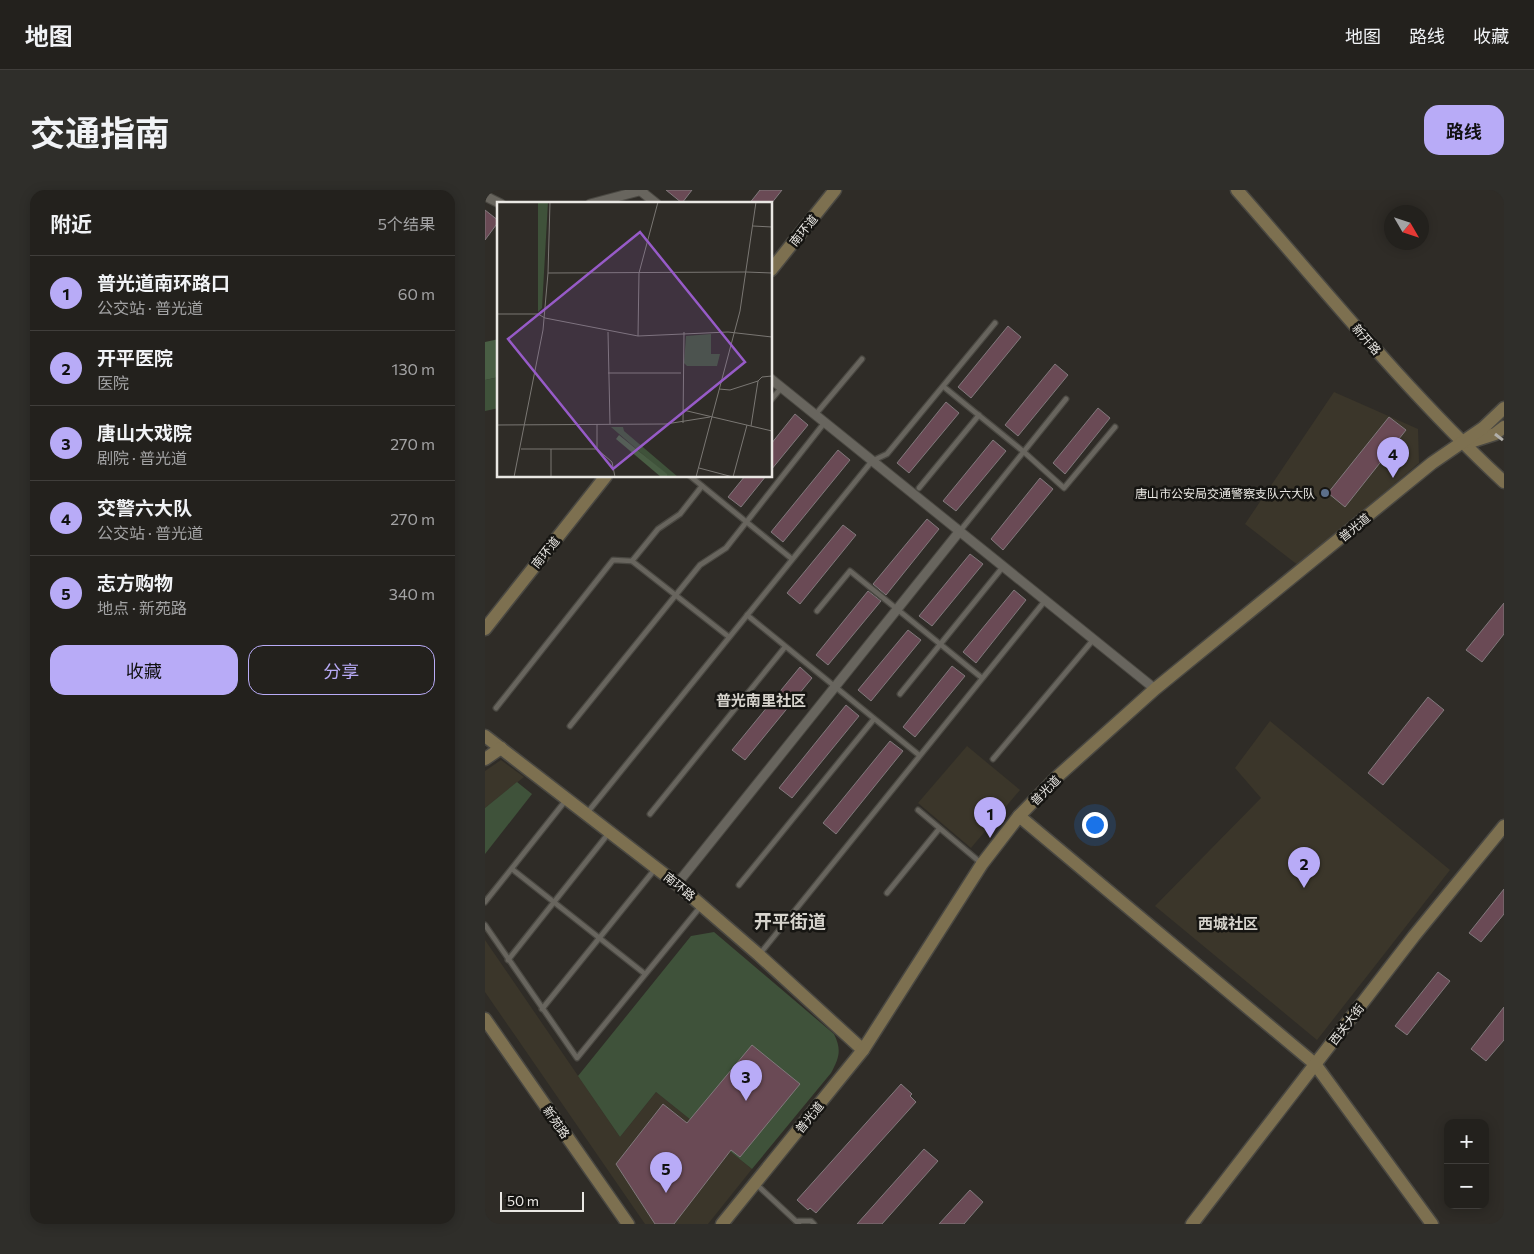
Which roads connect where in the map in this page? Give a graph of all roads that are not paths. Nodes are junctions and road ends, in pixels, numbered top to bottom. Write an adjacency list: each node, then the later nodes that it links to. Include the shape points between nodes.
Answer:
1 (835, 190): 8 (street, 南环道)
2 (1237, 190): 22 (street, 新开路)
3 (642, 191): 6 (street); 7 (street)
4 (485, 196): 5 (street)
5 (497, 202)
6 (598, 202)
7 (655, 202)
8 (773, 268)
9 (995, 323): 13 (lane)
10 (862, 359): 17 (lane)
11 (773, 381): 12 (street)
12 (781, 387): 14 (lane); 17 (street)
13 (944, 387): 18 (lane); 24 (lane, via 887,454)
14 (773, 397)
15 (1066, 399): 23 (lane)
16 (1504, 408): 22 (street, 普光道)
17 (815, 415): 19 (street)
18 (979, 415): 23 (lane); 29 (lane)
19 (825, 422): 24 (street); 30 (lane)
20 (1115, 427): 23 (lane, via 1064,488)
21 (1504, 427): 22 (street, 普光道, via 1495,434)
22 (1463, 444): 27 (street, 新开路); 47 (street, 普光道, via 1432,463)
23 (1024, 452): 31 (lane)
24 (872, 461): 31 (street); 32 (lane)
25 (604, 478): 40 (street, 南环道)
26 (693, 478): 28 (lane)
27 (1504, 482)
28 (703, 486): 30 (lane); 33 (lane, via 680,514 658,529)
29 (919, 488)
30 (747, 522): 32 (lane); 35 (lane, via 726,548 700,565)
31 (959, 532): 34 (street); 37 (street)
32 (793, 559): 39 (lane)
33 (631, 561): 35 (lane); 49 (lane, via 613,560)
34 (1002, 568): 36 (street); 43 (lane)
35 (676, 595): 41 (lane); 51 (lane)
36 (1044, 602): 42 (street); 45 (lane)
37 (897, 609): 38 (lane, via 850,571); 43 (lane); 46 (street)
38 (817, 611)
39 (747, 615): 41 (lane); 44 (lane)
40 (485, 629)
41 (729, 637): 59 (lane)
42 (1093, 640): 47 (street); 56 (lane)
43 (940, 644): 45 (lane); 48 (lane)
44 (785, 646): 46 (lane); 60 (lane)
45 (982, 678): 54 (lane)
46 (835, 687): 50 (lane); 68 (street)
47 (1155, 689): 61 (street, 普光道, via 1058,776)
48 (900, 694)
49 (497, 708)
50 (875, 719): 54 (lane); 69 (lane)
51 (570, 726)
52 (485, 736): 53 (street, 南环路)
53 (501, 748): 55 (street); 57 (street, 南环路)
54 (919, 755): 76 (lane)
55 (485, 759)
56 (993, 759)
57 (567, 799): 59 (street, 南环路); 67 (lane)
58 (917, 810): 63 (lane)
59 (587, 814): 64 (street, 南环路)
60 (650, 814)
61 (1019, 816): 65 (street, 普光道); 82 (street)
62 (1504, 826): 82 (street, 西关大街)
63 (939, 829): 65 (lane); 70 (lane)
64 (609, 833): 66 (street, 南环路); 72 (lane)
65 (982, 864): 81 (street, 普光道)
66 (656, 868): 68 (street, 南环路); 75 (lane)
67 (512, 869): 71 (lane); 72 (lane)
68 (677, 884): 73 (street, 南环路)
69 (739, 885)
70 (887, 893)
71 (485, 902)
72 (554, 902): 75 (lane); 77 (lane)
73 (702, 904): 76 (street, 南环路); 78 (lane)
74 (485, 925): 77 (lane)
75 (599, 938): 78 (lane); 79 (lane)
76 (759, 955): 81 (street, 南环路)
77 (508, 960): 79 (lane)
78 (645, 974): 79 (lane, via 577,1058)
79 (541, 1009)
80 (485, 1019): 85 (street, 新苑路)
81 (863, 1050): 83 (street, 普光道)
82 (1315, 1064): 88 (street, 西关大街); 89 (street)
83 (755, 1184): 84 (lane); 86 (street, 普光道)
84 (799, 1222): 87 (lane, via 811,1221)
85 (628, 1224)
86 (722, 1224)
87 (814, 1224)
88 (1192, 1224)
89 (1433, 1224)

